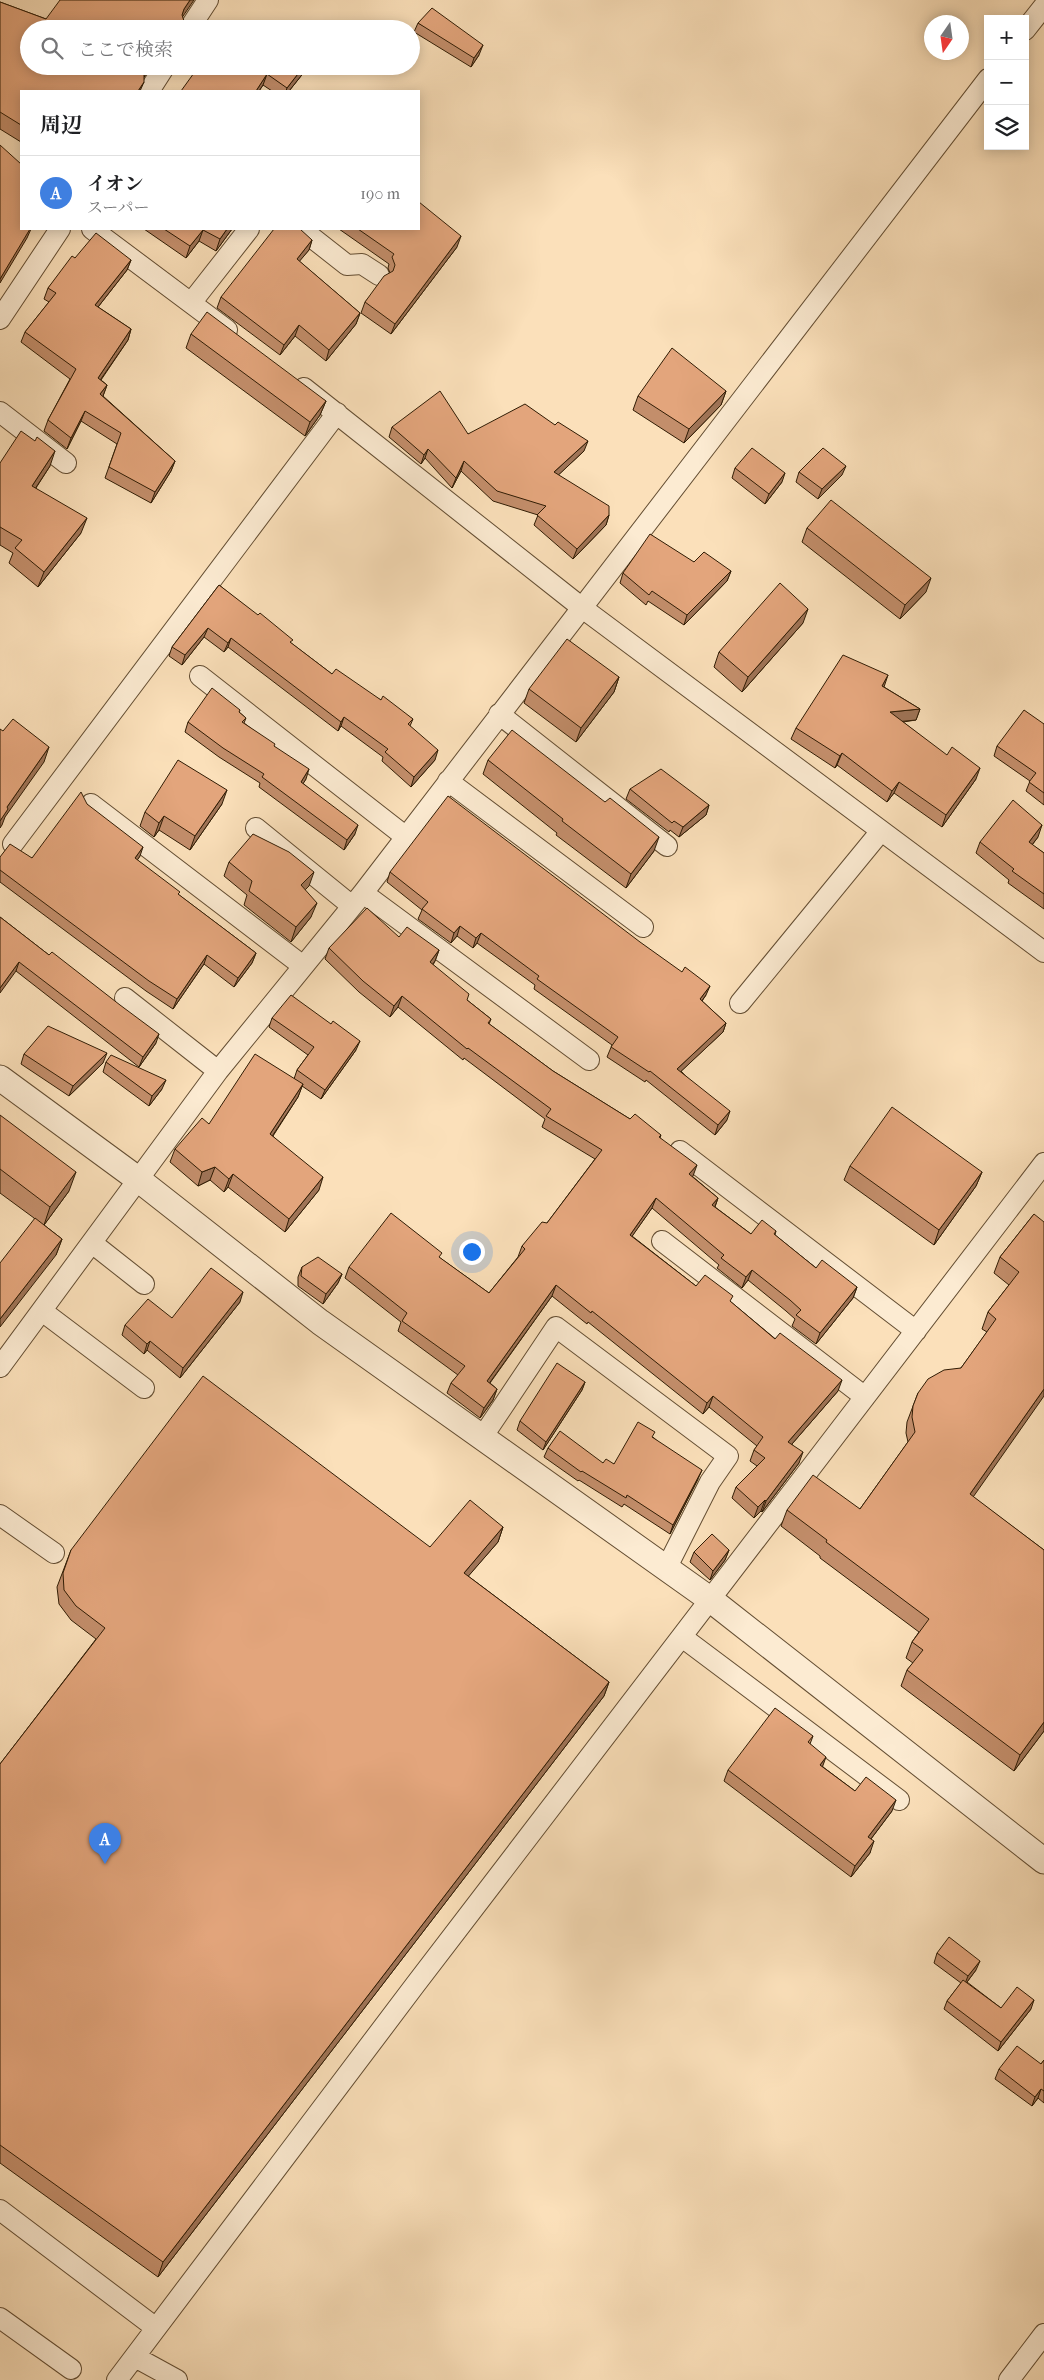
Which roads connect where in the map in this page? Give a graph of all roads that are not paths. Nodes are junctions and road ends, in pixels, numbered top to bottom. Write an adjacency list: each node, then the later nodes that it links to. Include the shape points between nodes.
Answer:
1 (208, 0): 4 (street)
2 (1035, 0): 3 (street)
3 (1044, 6): 5 (street)
4 (195, 20)
5 (1029, 25)
6 (159, 75): 8 (street)
7 (984, 84): 21 (street)
8 (150, 90)
9 (59, 230): 15 (street)
10 (93, 230): 14 (street)
11 (248, 230): 14 (street)
12 (302, 230): 13 (street, via 326,259 347,266 362,264)
13 (379, 275)
14 (191, 303): 16 (street)
15 (0, 318)
16 (245, 344)
17 (291, 378): 19 (street)
18 (0, 412): 20 (street)
19 (337, 413): 21 (street); 29 (street)
20 (66, 463)
21 (581, 607): 23 (street); 27 (street)
22 (200, 676): 28 (street)
23 (499, 714): 24 (street); 30 (street)
24 (448, 782): 28 (street); 32 (street)
25 (92, 804): 34 (street)
26 (256, 828): 31 (street)
27 (881, 831): 33 (street); 36 (street)
28 (406, 837): 31 (street)
29 (13, 844)
30 (667, 846)
31 (358, 900): 34 (street); 37 (street)
32 (643, 927)
33 (1044, 952)
34 (303, 966): 38 (street)
35 (125, 998): 38 (street)
36 (740, 1003)
37 (589, 1060)
38 (218, 1070): 42 (street)
39 (0, 1078): 42 (street)
40 (680, 1151): 47 (street)
41 (1044, 1163): 47 (street)
42 (139, 1180): 44 (street); 51 (street, via 320,1322)
43 (662, 1241): 50 (street)
44 (92, 1243): 45 (street); 46 (street)
45 (144, 1284)
46 (42, 1311): 48 (street); 49 (street)
47 (916, 1331): 50 (street)
48 (0, 1367)
49 (144, 1388)
50 (865, 1398): 55 (street)
51 (483, 1436): 54 (street); 54 (street, via 556,1327 728,1456 710,1482)
52 (0, 1515): 53 (street)
53 (54, 1553)
54 (668, 1567): 55 (street)
55 (711, 1600): 56 (street); 58 (street)
56 (682, 1637): 57 (street); 61 (street)
57 (899, 1800)
58 (1044, 1861)
59 (0, 2210): 61 (street)
60 (0, 2318): 64 (street)
61 (156, 2328): 63 (street)
62 (1044, 2334): 67 (street)
63 (135, 2357): 65 (street); 66 (street)
64 (71, 2369)
65 (117, 2380)
66 (177, 2380)
67 (1009, 2380)

